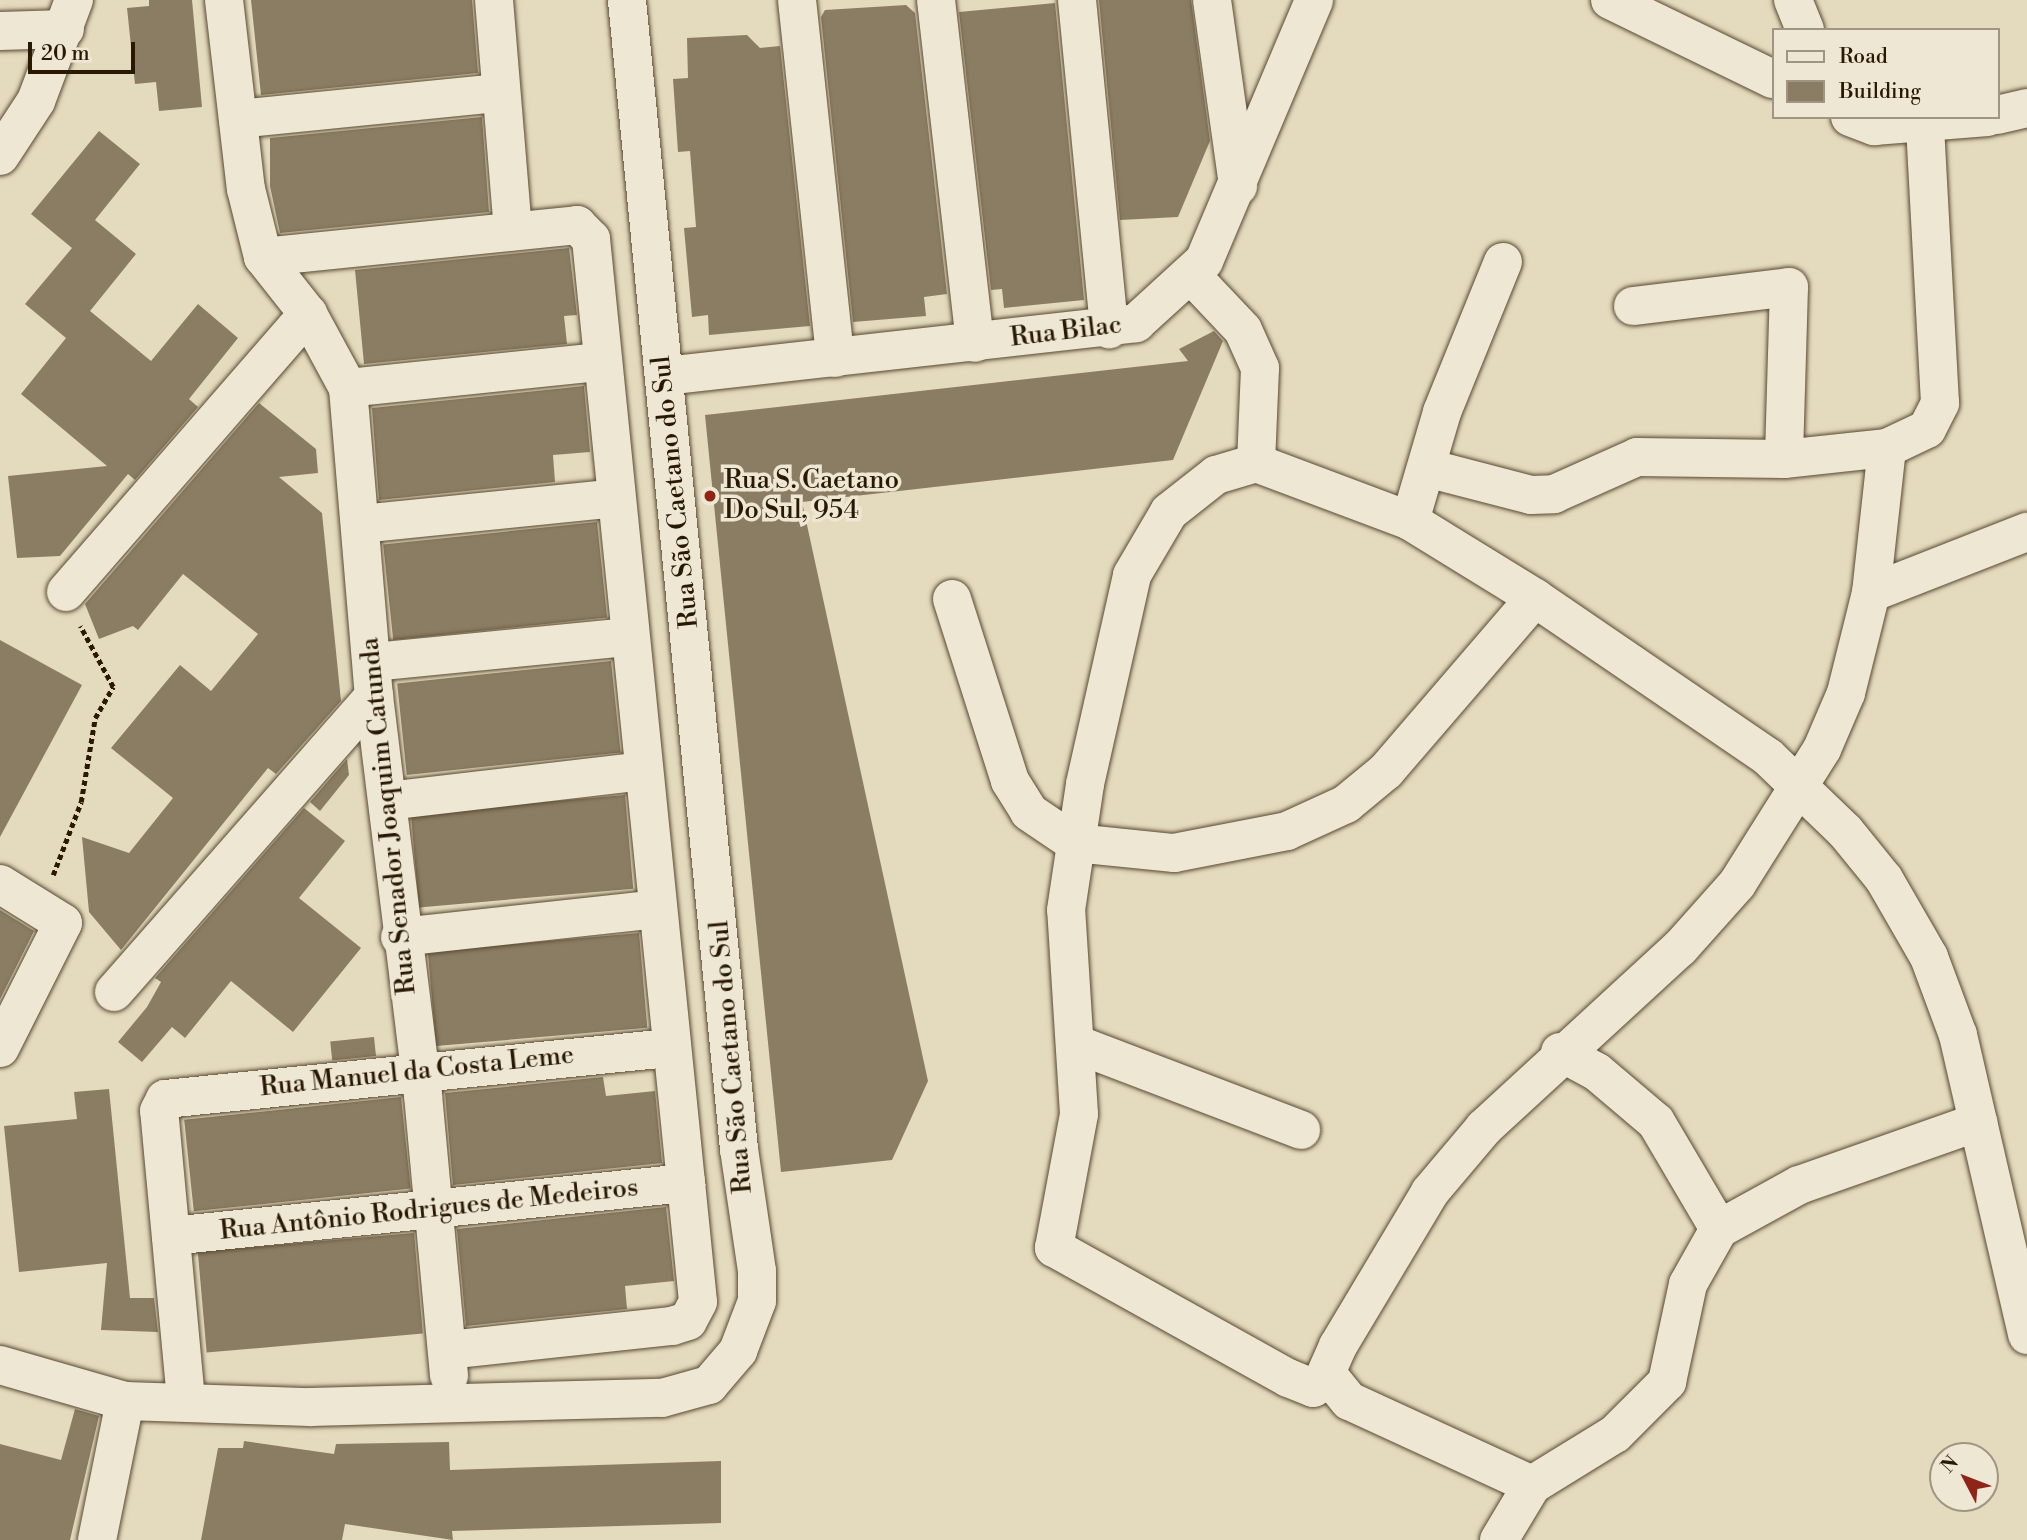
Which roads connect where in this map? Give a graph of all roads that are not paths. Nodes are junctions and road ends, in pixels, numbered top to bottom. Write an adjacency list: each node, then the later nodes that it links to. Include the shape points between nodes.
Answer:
1 (224, 0): 18 (street)
2 (494, 0): 15 (street)
3 (627, 0): 34 (street, Rua São Caetano do Sul)
4 (797, 0): 32 (street)
5 (936, 0): 31 (street)
6 (1077, 0): 30 (street)
7 (1212, 0): 23 (street)
8 (1314, 0): 23 (street, Rua Bilac)
9 (1610, 0): 14 (street)
10 (1793, 0): 12 (street)
11 (70, 15): 13 (street); 22 (street, via 36,101)
12 (1804, 28)
13 (0, 31)
14 (1772, 79)
15 (498, 93): 18 (street); 24 (street)
16 (2027, 108): 17 (street)
17 (1999, 115)
18 (238, 119): 25 (street, via 246,189)
19 (1855, 119): 21 (street, via 1874,126)
20 (1967, 119): 21 (street)
21 (1925, 123): 36 (street, via 1940,403 1927,429)
22 (0, 156)
23 (1238, 186): 27 (street, Rua Bilac)
24 (513, 231): 25 (street); 33 (street, via 577,225 591,239)
25 (263, 257): 29 (street, Rua Senador Joaquim Catunda)
26 (1503, 261): 39 (street)
27 (1192, 276): 30 (street, Rua Bilac, via 1136,323); 38 (street, via 1243,330 1260,368)
28 (1633, 306): 37 (street, via 1789,287)
29 (308, 314): 35 (street, Rua Senador Joaquim Catunda); 44 (street)
30 (1109, 329): 31 (street, Rua Bilac)
31 (975, 343): 32 (street, Rua Bilac)
32 (835, 358): 34 (street, Rua Bilac)
33 (601, 362): 35 (street); 40 (street)
34 (665, 376): 73 (street, Rua São Caetano do Sul, via 757,1301 732,1361 689,1393)
35 (348, 388): 42 (street, Rua Senador Joaquim Catunda)
36 (1887, 448): 37 (street); 45 (street)
37 (1784, 459): 39 (street, via 1637,457 1554,494 1531,495)
38 (1256, 463): 41 (street); 53 (street, via 1216,475 1150,537 1132,575)
39 (1427, 468): 41 (street)
40 (615, 498): 42 (street); 48 (street)
41 (1410, 521): 46 (street)
42 (361, 524): 49 (street, Rua Senador Joaquim Catunda)
43 (2019, 537): 45 (street)
44 (66, 592)
45 (1871, 593): 51 (street, via 1846,693)
46 (1535, 598): 51 (street, via 1709,714); 53 (street, via 1385,771 1346,804 1287,831 1174,853)
47 (951, 599): 53 (street, via 1010,781 1029,812)
48 (628, 637): 49 (street); 50 (street)
49 (373, 679): 52 (street, Rua Senador Joaquim Catunda); 57 (street)
50 (643, 771): 52 (street); 55 (street)
51 (1801, 785): 61 (street, via 1710,917); 63 (street, via 1884,879 1929,957 1958,1035)
52 (388, 801): 56 (street, Rua Senador Joaquim Catunda)
53 (1075, 843): 59 (street, via 1066,910)
54 (0, 884): 58 (street, via 61,918 62,928)
55 (656, 909): 56 (street); 60 (street)
56 (400, 937): 62 (street, Rua Senador Joaquim Catunda)
57 (114, 992)
58 (1, 1044)
59 (1076, 1044): 64 (street); 72 (street, via 1080,1114 1054,1248 1288,1378 1313,1388)
60 (669, 1048): 62 (street, Rua Manuel da Costa Leme); 65 (street)
61 (1560, 1052): 67 (street, via 1597,1072 1656,1122); 72 (street, via 1430,1192 1370,1285 1327,1367)
62 (419, 1072): 66 (street, Rua Senador Joaquim Catunda); 68 (street, Rua Manuel da Costa Leme, via 165,1099 159,1111)
63 (1978, 1122): 67 (street, via 1799,1185); 69 (street)
64 (1301, 1130)
65 (686, 1183): 66 (street, Rua Antônio Rodrigues de Medeiros); 70 (street, via 698,1302 688,1321)
66 (433, 1210): 68 (street, Rua Antônio Rodrigues de Medeiros); 70 (street, Rua Senador Joaquim Catunda)
67 (1719, 1229): 76 (street, via 1688,1284 1667,1382 1615,1434)
68 (171, 1236): 74 (street)
69 (2027, 1335)
70 (449, 1350): 73 (street, Rua Senador Joaquim Catunda)
71 (0, 1365): 75 (street, Rua São Caetano do Sul)
72 (1327, 1380): 76 (street, via 1349,1401)
73 (450, 1399): 74 (street, Rua São Caetano do Sul, via 310,1407)
74 (186, 1400): 75 (street, Rua São Caetano do Sul)
75 (125, 1401): 77 (street)
76 (1532, 1485): 78 (street)
77 (97, 1540)
78 (1499, 1540)

